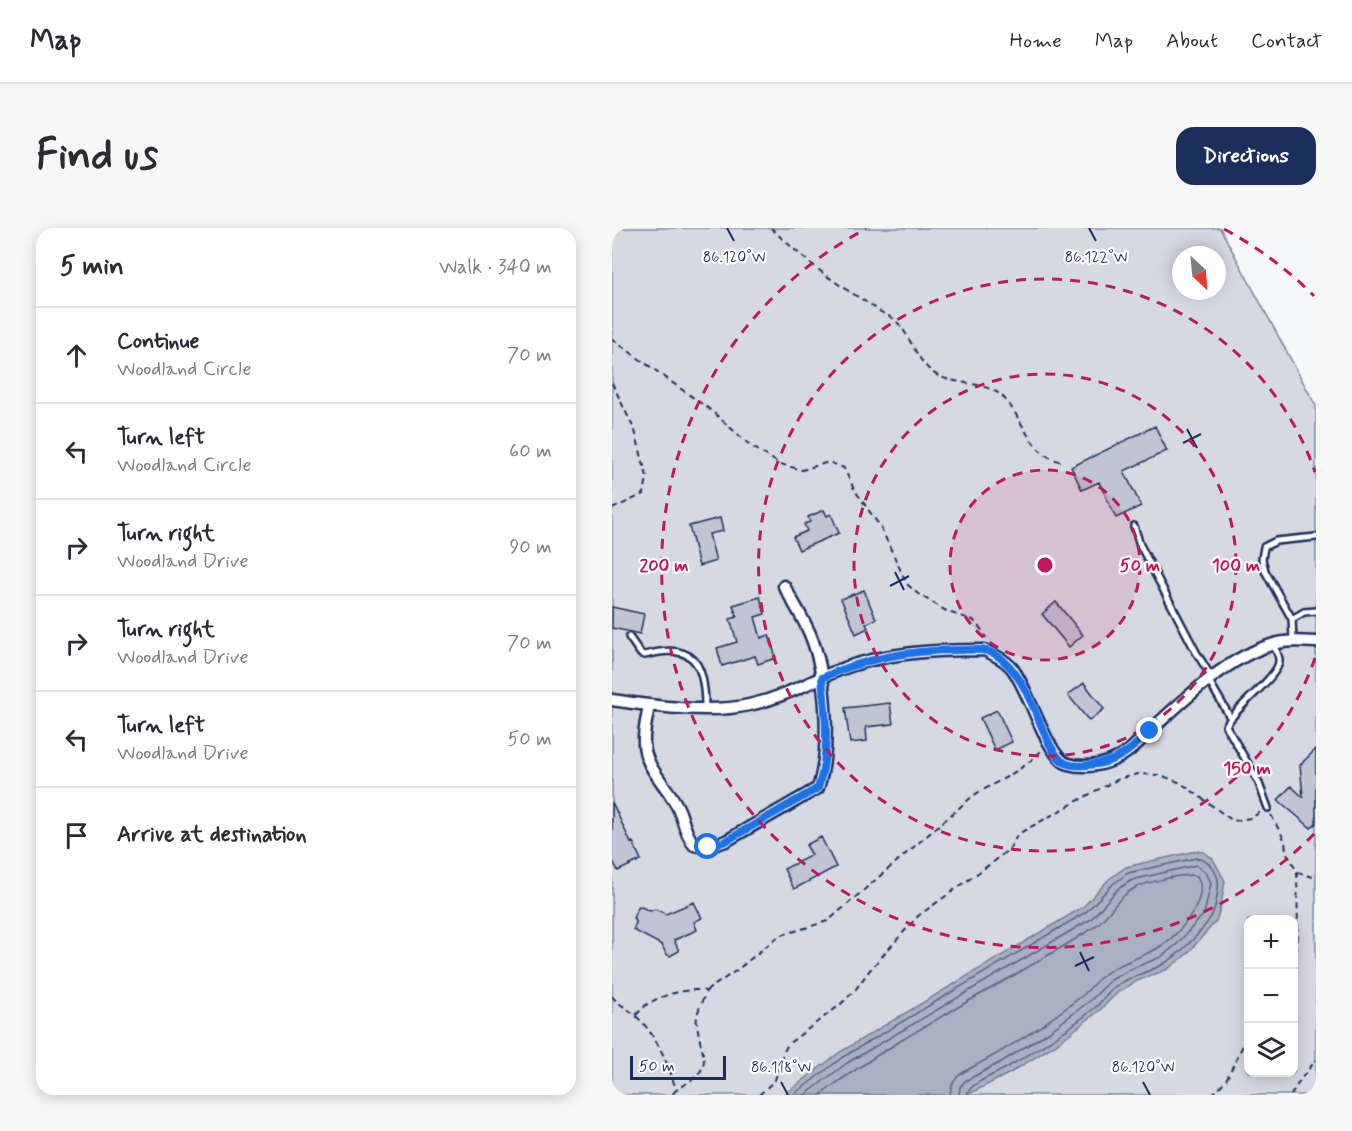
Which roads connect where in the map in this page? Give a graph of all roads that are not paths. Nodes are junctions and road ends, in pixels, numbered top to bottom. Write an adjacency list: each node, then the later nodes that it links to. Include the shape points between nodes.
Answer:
1 (1134, 526): 11 (lane, via 1140,545)
2 (1316, 537): 5 (lane, via 1276,541 1264,548 1265,571)
3 (784, 586): 10 (street, via 810,634)
4 (1316, 611): 5 (lane)
5 (1292, 619): 7 (lane)
6 (629, 637): 14 (lane, via 641,654 672,650 690,655 700,670)
7 (1293, 640): 8 (street); 9 (street)
8 (1316, 642)
9 (1273, 644): 11 (street, via 1241,658); 15 (lane, via 1280,659 1277,669)
10 (822, 678): 11 (street, via 867,661 907,653 984,650 1010,666 1022,683 1049,743 1062,761 1082,766 1115,760 1130,750); 13 (street, via 826,743 818,788 726,841 708,847 694,844 685,833 680,811 646,754); 14 (street, via 794,692 748,706)
11 (1210, 679): 15 (lane)
12 (612, 700): 13 (street)
13 (649, 706): 14 (street)
14 (705, 708)
15 (1230, 717): 16 (lane, via 1226,726 1258,781)
16 (1268, 808)

